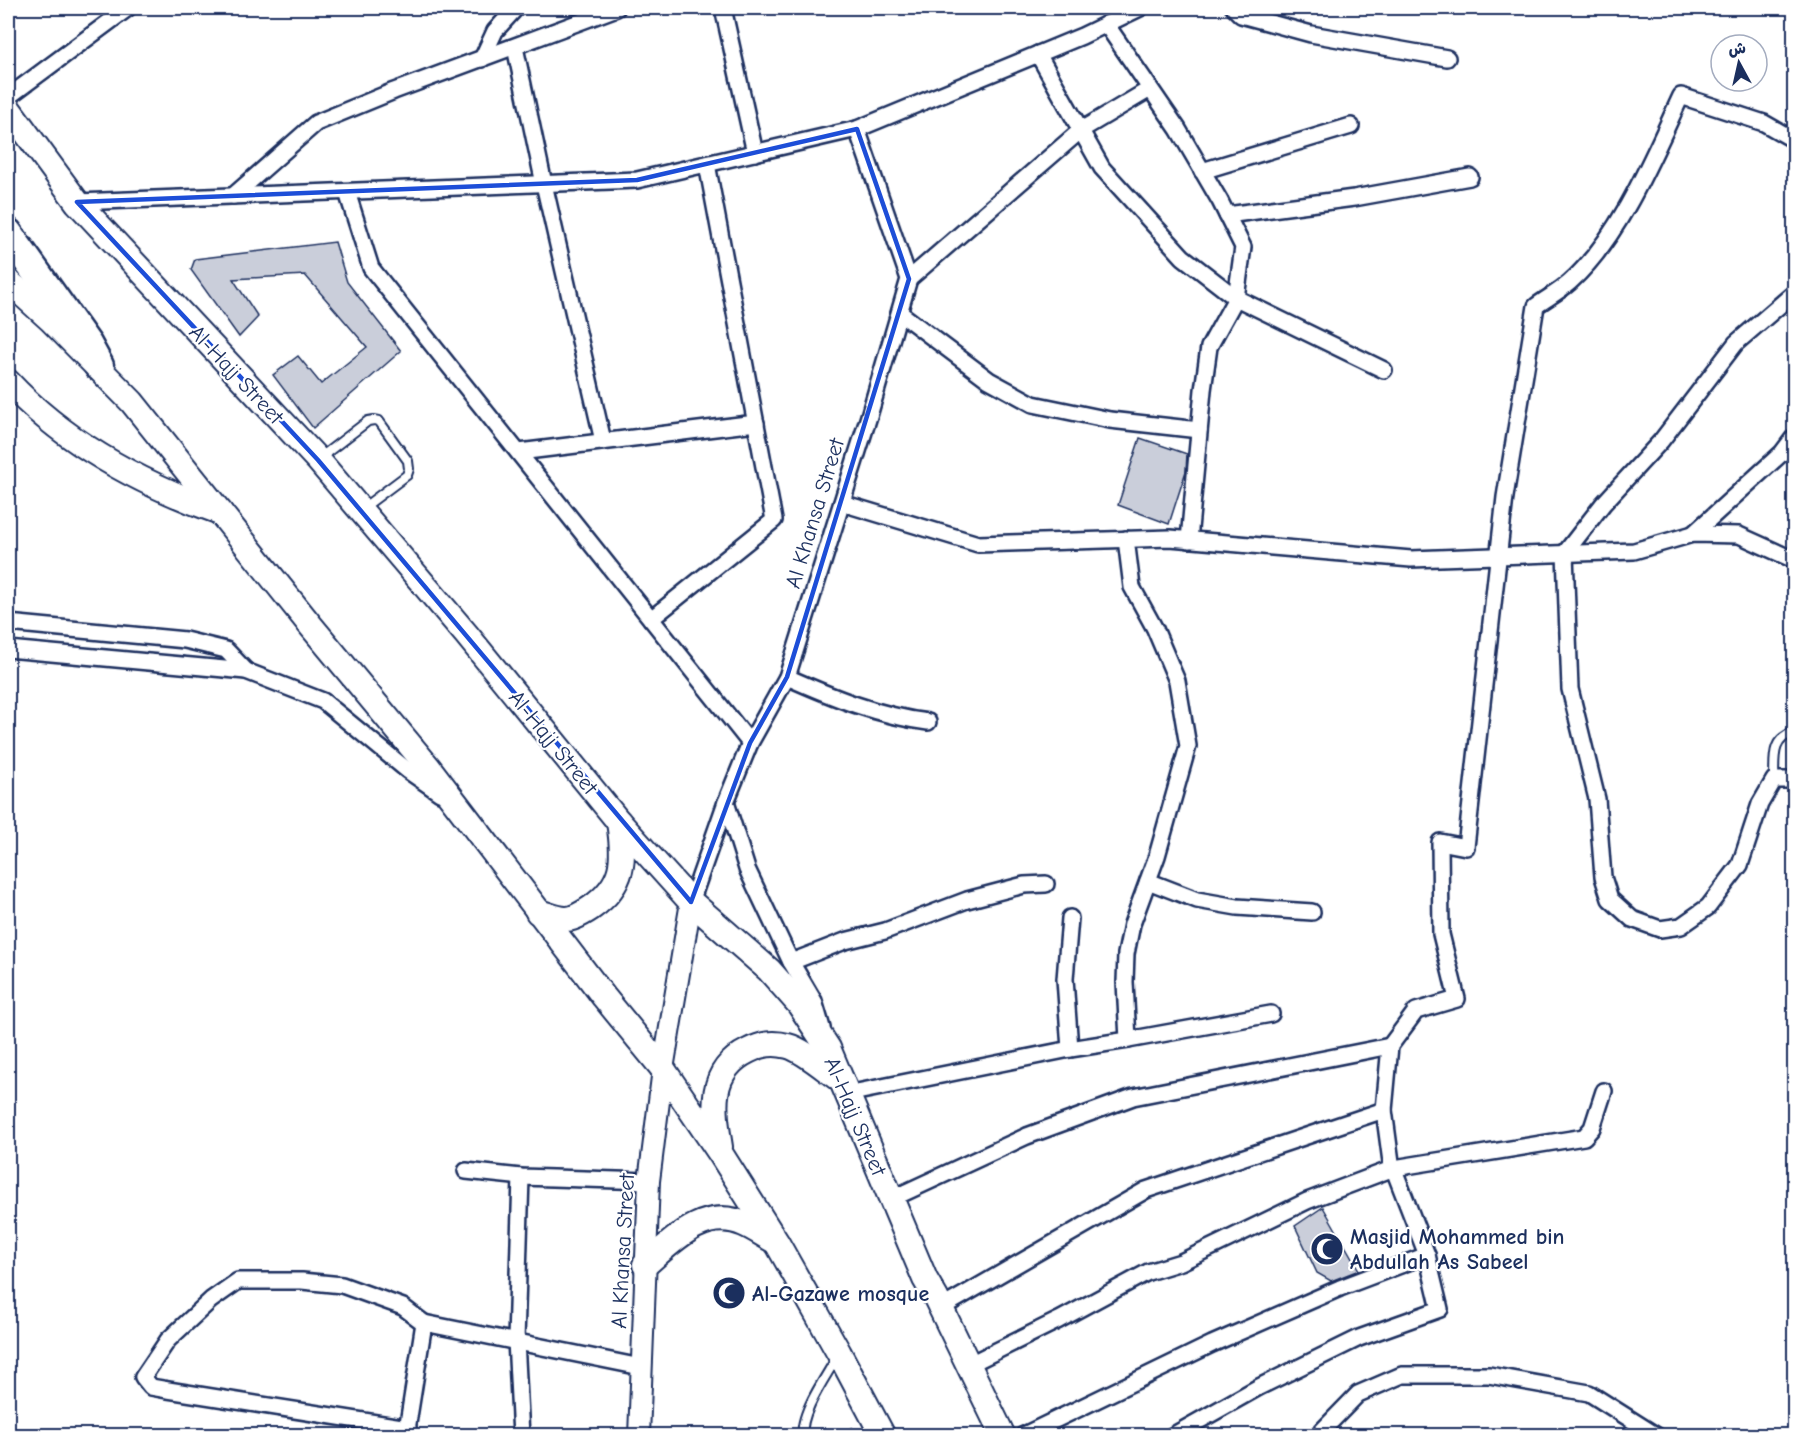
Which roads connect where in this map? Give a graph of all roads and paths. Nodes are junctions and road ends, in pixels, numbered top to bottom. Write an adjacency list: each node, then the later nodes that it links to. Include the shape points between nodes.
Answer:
1 (128, 8): 13 (street)
2 (516, 8): 11 (street, via 495,31)
3 (617, 8): 8 (street)
4 (723, 8): 19 (street)
5 (1140, 8): 7 (street)
6 (1234, 8): 10 (street, via 1241,15 1311,34)
7 (1106, 24): 9 (street); 12 (street)
8 (515, 47): 11 (street); 23 (street)
9 (1038, 54): 16 (street); 17 (street)
10 (1447, 57)
11 (482, 59): 25 (street, via 316,123)
12 (1150, 89): 17 (street); 21 (street)
13 (8, 97)
14 (8, 108): 26 (main road, Al-Hajj Street)
15 (1351, 126): 21 (street)
16 (856, 129): 19 (street); 29 (street)
17 (1081, 130): 29 (street); 32 (street, via 1102,168 1183,257)
18 (1794, 140): 50 (street, via 1764,123 1681,96 1643,177 1602,246 1570,282 1536,306)
19 (755, 153): 20 (street)
20 (707, 164): 23 (street, via 637,180); 37 (street)
21 (1202, 171): 27 (street)
22 (1470, 177): 27 (street)
23 (544, 184): 24 (street); 40 (street)
24 (347, 192): 25 (street); 41 (street, via 371,268)
25 (233, 196): 26 (street)
26 (77, 202): 42 (main road, Al-Hajj Street)
27 (1227, 215): 32 (street, via 1243,248)
28 (8, 233): 34 (highway)
29 (909, 279): 33 (street, Al Khansa Street)
30 (8, 281): 34 (main road)
31 (1794, 293): 49 (street, via 1737,343 1661,441 1603,504)
32 (1236, 298): 35 (street); 38 (street, via 1209,347)
33 (900, 313): 38 (street, via 989,380 1033,404 1110,420); 43 (street, Al Khansa Street)
34 (99, 366): 45 (main road)
35 (1384, 370)
36 (8, 382): 45 (main road, via 62,430 116,466 167,492)
37 (756, 423): 40 (street); 52 (street, via 774,520)
38 (1198, 430): 48 (street)
39 (1794, 437): 46 (street, via 1782,453)
40 (603, 441): 41 (street)
41 (519, 452): 52 (street)
42 (318, 460): 44 (main road, Al-Hajj Street); 44 (lane, via 368,421 379,422 410,469)
43 (842, 503): 47 (street, via 978,544); 56 (street, Al Khansa Street)
44 (359, 510): 64 (main road, Al-Hajj Street)
45 (220, 512): 63 (main road)
46 (1693, 534): 49 (street, via 1634,551); 51 (street, via 1739,535)
47 (1125, 539): 48 (street); 65 (street, via 1132,587 1177,681 1188,746)
48 (1189, 540): 50 (street, via 1411,559)
49 (1565, 553): 50 (street); 60 (street, via 1570,689 1597,799 1603,877 1610,899 1632,919 1660,929 1681,926 1708,907 1740,865 1760,804)
50 (1499, 556): 74 (street, via 1467,847 1440,842 1441,934 1457,999 1416,1011)
51 (1794, 560)
52 (651, 619): 59 (street)
53 (8, 623): 55 (street, via 185,640 226,650)
54 (8, 649): 55 (street)
55 (246, 671): 63 (street, via 323,701 407,770)
56 (787, 677): 57 (street, via 832,697 892,716); 59 (street, Al Khansa Street)
57 (928, 722)
58 (1794, 732): 60 (lane, via 1784,736 1775,749)
59 (750, 743): 62 (street, Al Khansa Street)
60 (1774, 780): 61 (street)
61 (1794, 780)
62 (726, 802): 67 (street, Al Khansa Street); 71 (street, via 747,868)
63 (456, 804): 68 (main road)
64 (619, 822): 67 (main road, Al-Hajj Street); 68 (main road, via 621,869 606,898 588,911 566,919)
65 (1148, 881): 69 (street, via 1197,900); 73 (street, via 1126,954)
66 (1046, 884): 71 (street, via 1024,885 967,900)
67 (691, 902): 75 (main road, Al-Hajj Street, via 769,970 799,1004); 77 (street, Al Khansa Street)
68 (538, 912): 77 (main road)
69 (1311, 912)
70 (1070, 918): 76 (street, via 1065,979)
71 (791, 962): 75 (street, via 814,1001)
72 (1271, 1014): 73 (street)
73 (1128, 1040): 76 (street)
74 (1390, 1046): 80 (street); 86 (street, via 1133,1097 1027,1136)
75 (828, 1048): 78 (main road, Al-Hajj Street)
76 (1070, 1049): 78 (street)
77 (663, 1069): 81 (main road); 85 (street, Al Khansa Street)
78 (844, 1087): 81 (main road, via 791,1046 762,1044 742,1054 719,1078 714,1104); 86 (main road, Al-Hajj Street)
79 (1604, 1091): 82 (street, via 1592,1128 1584,1137)
80 (1384, 1110): 82 (street); 90 (street, via 1146,1190)
81 (722, 1156): 87 (main road)
82 (1394, 1168): 88 (street); 94 (street, via 1307,1202 1181,1262 1148,1272)
83 (466, 1171): 84 (street)
84 (521, 1177): 85 (street); 92 (street)
85 (649, 1181): 89 (street, Al Khansa Street)
86 (891, 1199): 90 (main road, Al-Hajj Street)
87 (777, 1243): 89 (main road, via 741,1223 715,1219 694,1225); 93 (main road)
88 (1427, 1256): 102 (street, via 1340,1288 1212,1344); 103 (street, via 1440,1308 1359,1338 1259,1387)
89 (645, 1265): 95 (street, Al Khansa Street)
90 (941, 1308): 94 (main road, Al-Hajj Street)
91 (424, 1323): 92 (street); 96 (street); 96 (street, via 403,1307 342,1284 238,1281 168,1340 143,1377 151,1387)
92 (516, 1340): 95 (street); 97 (street)
93 (839, 1353): 99 (lane, via 806,1413 801,1427); 100 (main road)
94 (968, 1365): 101 (main road, Al-Hajj Street)
95 (641, 1367): 98 (street, Al Khansa Street)
96 (407, 1432)
97 (521, 1436)
98 (639, 1436)
99 (803, 1436)
100 (883, 1436)
101 (1003, 1436)
102 (1022, 1436)
103 (1172, 1436)
104 (1317, 1436): 105 (street, via 1358,1395 1402,1375 1489,1375 1589,1393)
105 (1657, 1436)

